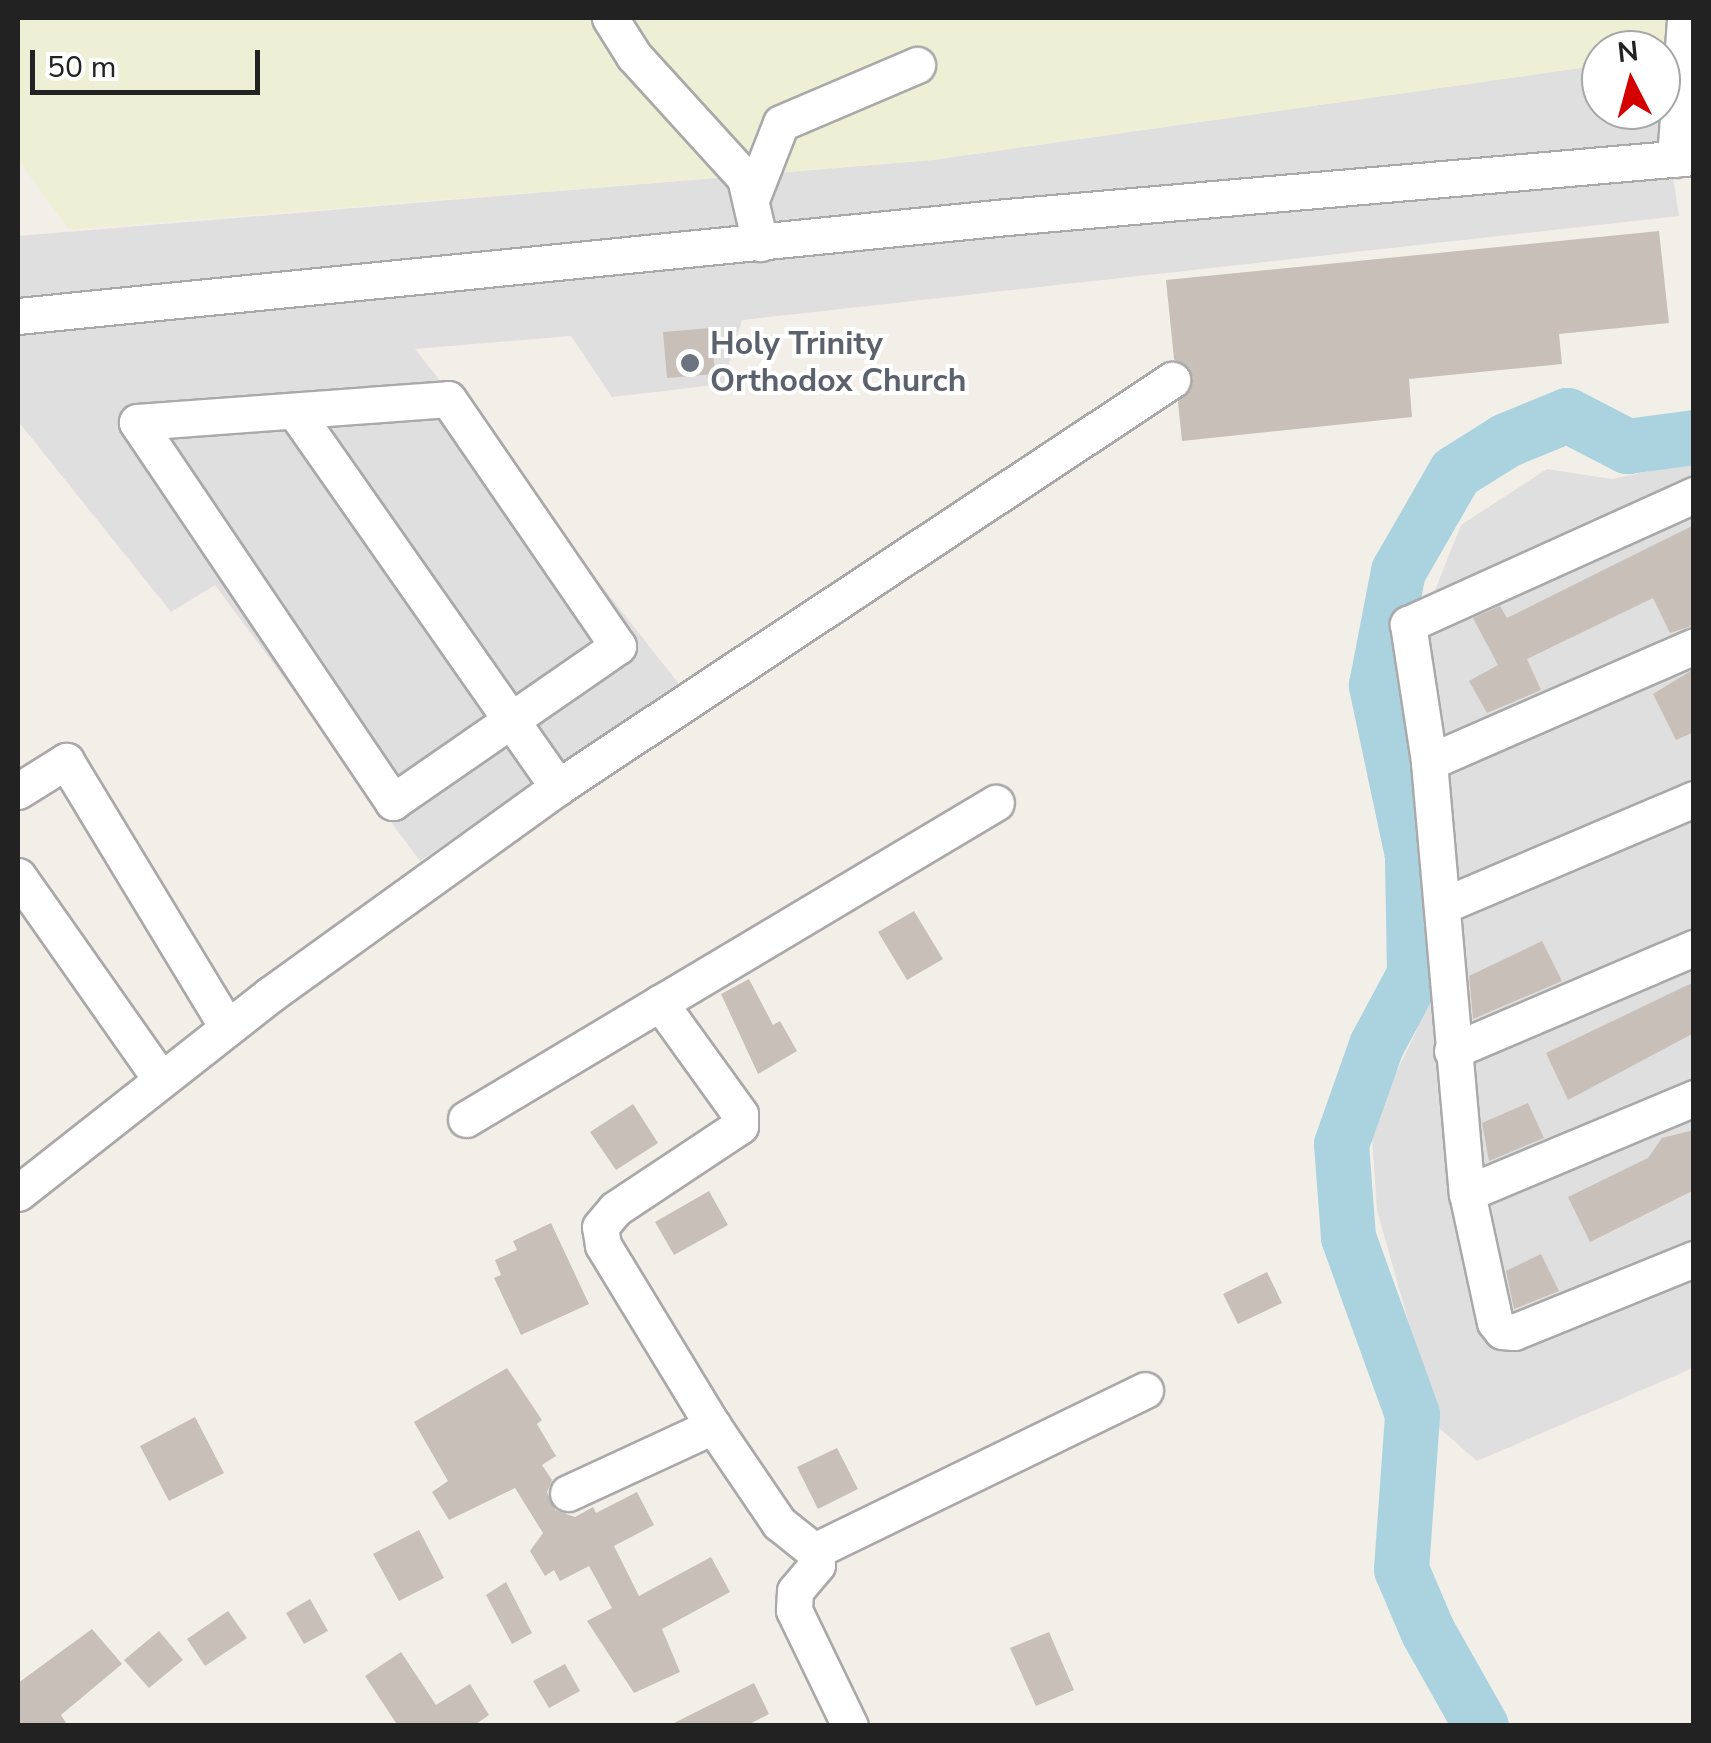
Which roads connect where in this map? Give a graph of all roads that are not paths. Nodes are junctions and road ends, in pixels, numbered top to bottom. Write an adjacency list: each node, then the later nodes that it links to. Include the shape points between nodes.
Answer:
1 (610, 18): 5 (street, via 645,68 731,158)
2 (1685, 18): 4 (street)
3 (916, 65): 5 (street, via 781,123)
4 (1685, 158): 6 (street)
5 (752, 197): 6 (street)
6 (760, 243): 7 (street)
7 (18, 316)
8 (1172, 380): 14 (street)
9 (296, 413): 12 (street); 12 (street, via 448,400 618,646); 12 (street, via 138,422 393,802)
10 (1694, 496): 13 (street, via 1408,624)
11 (1694, 646): 13 (street)
12 (514, 722): 14 (street)
13 (1429, 762): 19 (street)
14 (558, 787): 22 (street)
15 (18, 791): 22 (street, via 66,761)
16 (1694, 799): 19 (street)
17 (996, 803): 21 (street)
18 (18, 876): 24 (street)
19 (1442, 906): 23 (street)
20 (1694, 948): 23 (street)
21 (660, 1003): 26 (street); 31 (street, via 740,1114 740,1126 615,1209 600,1227 602,1246)
22 (228, 1027): 24 (street)
23 (1452, 1051): 28 (street)
24 (160, 1078): 27 (street)
25 (1694, 1098): 28 (street)
26 (466, 1118)
27 (18, 1193)
28 (1467, 1193): 29 (street, via 1483,1282 1502,1331 1514,1332)
29 (1694, 1259)
30 (1145, 1390): 33 (street)
31 (713, 1426): 32 (street); 33 (street, via 778,1523)
32 (568, 1493)
33 (814, 1551): 34 (street, via 817,1565 795,1591 794,1610)
34 (850, 1726)

